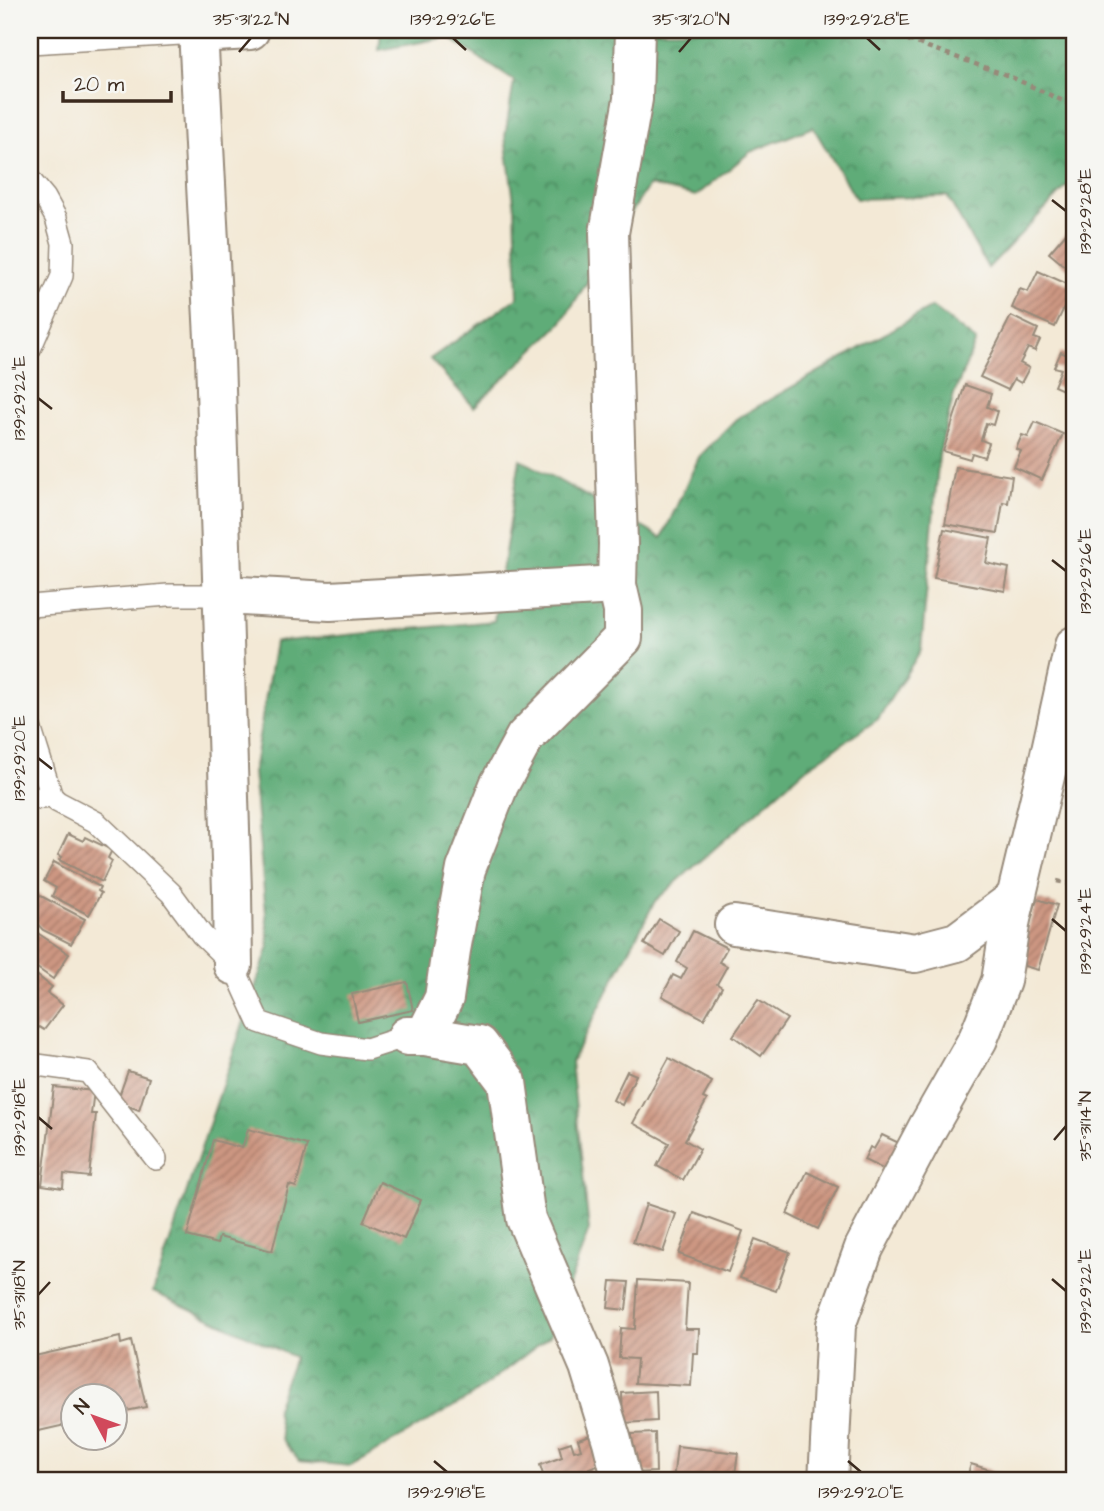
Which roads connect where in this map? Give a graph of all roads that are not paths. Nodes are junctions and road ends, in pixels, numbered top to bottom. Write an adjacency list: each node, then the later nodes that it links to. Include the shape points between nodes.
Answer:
1 (250, 30): 3 (street)
2 (635, 30): 7 (street, via 633,99 609,233)
3 (198, 32): 4 (lane); 8 (street)
4 (30, 43)
5 (30, 180): 6 (lane, via 57,218 63,243 62,276)
6 (30, 349)
7 (617, 585): 8 (street, via 330,601); 17 (street, via 623,638 526,737 499,785 466,869 444,998)
8 (223, 595): 9 (lane, via 168,594); 16 (street)
9 (30, 606)
10 (1074, 646): 14 (street)
11 (30, 727): 12 (lane)
12 (52, 797): 13 (lane); 16 (lane, via 96,822 126,849 171,892 202,936)
13 (30, 799)
14 (1016, 898): 15 (street, via 957,942 915,953); 21 (street, via 1001,981 978,1039 864,1248 836,1325)
15 (734, 925)
16 (233, 965): 17 (lane, via 259,1022 321,1043 367,1049)
17 (416, 1036): 20 (street, via 479,1045 507,1082 526,1219 589,1366)
18 (30, 1064): 19 (lane, via 88,1072)
19 (156, 1159)
20 (622, 1481)
21 (828, 1481)

